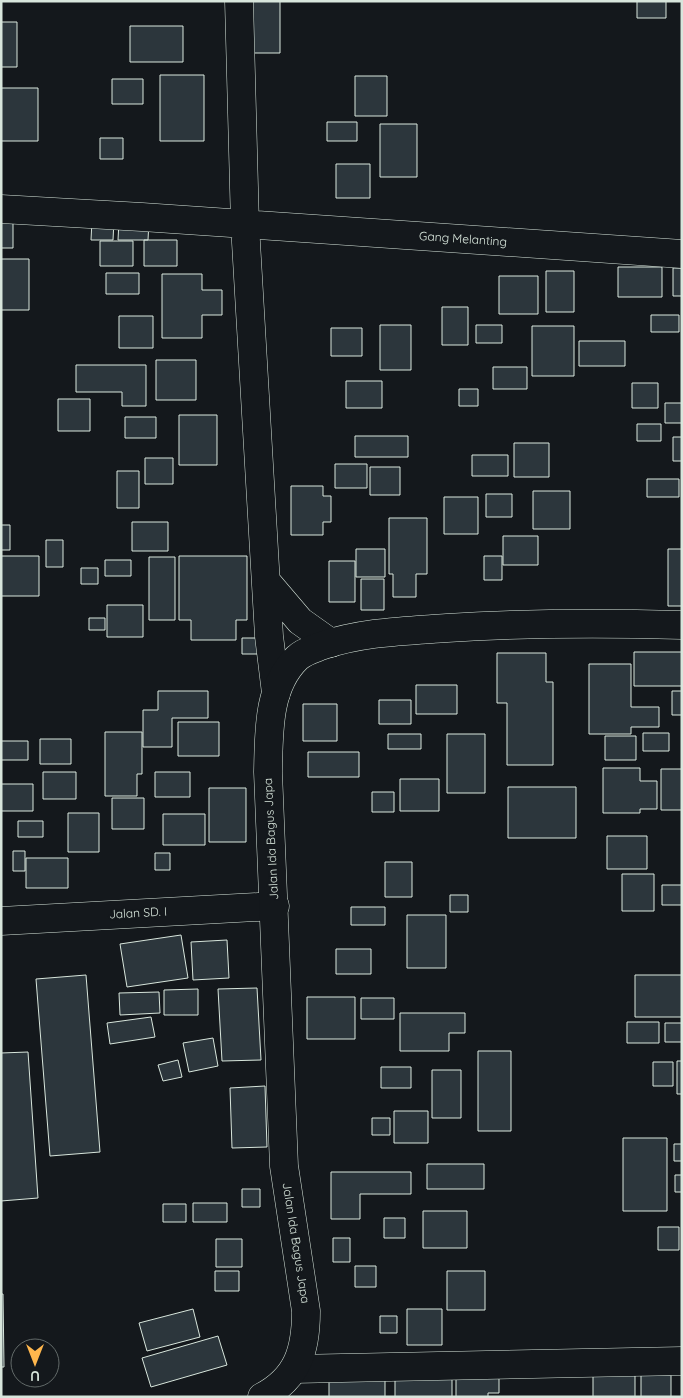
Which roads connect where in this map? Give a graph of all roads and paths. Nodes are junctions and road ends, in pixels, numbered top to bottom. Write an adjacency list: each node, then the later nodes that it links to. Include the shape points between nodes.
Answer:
1 (239, 1): 3 (street)
2 (1, 209): 3 (street, Gang Melanting)
3 (244, 225): 4 (street, Gang Melanting); 5 (street)
4 (682, 254)
5 (266, 581): 7 (street, via 300,621); 8 (street)
6 (682, 625): 7 (street, Jalan Ida Bagus Japa, via 490,626 399,631)
7 (331, 643): 8 (street, Jalan Ida Bagus Japa, via 298,656 285,672)
8 (276, 693): 9 (street, Jalan Ida Bagus Japa, via 270,725 268,772)
9 (275, 906): 10 (street, Jalan SD. I); 12 (street, Jalan Ida Bagus Japa, via 284,1166 306,1311 306,1333)
10 (1, 921)
11 (682, 1361): 12 (street)
12 (291, 1381): 13 (street, Jalan Ida Bagus Japa)
13 (262, 1397)

